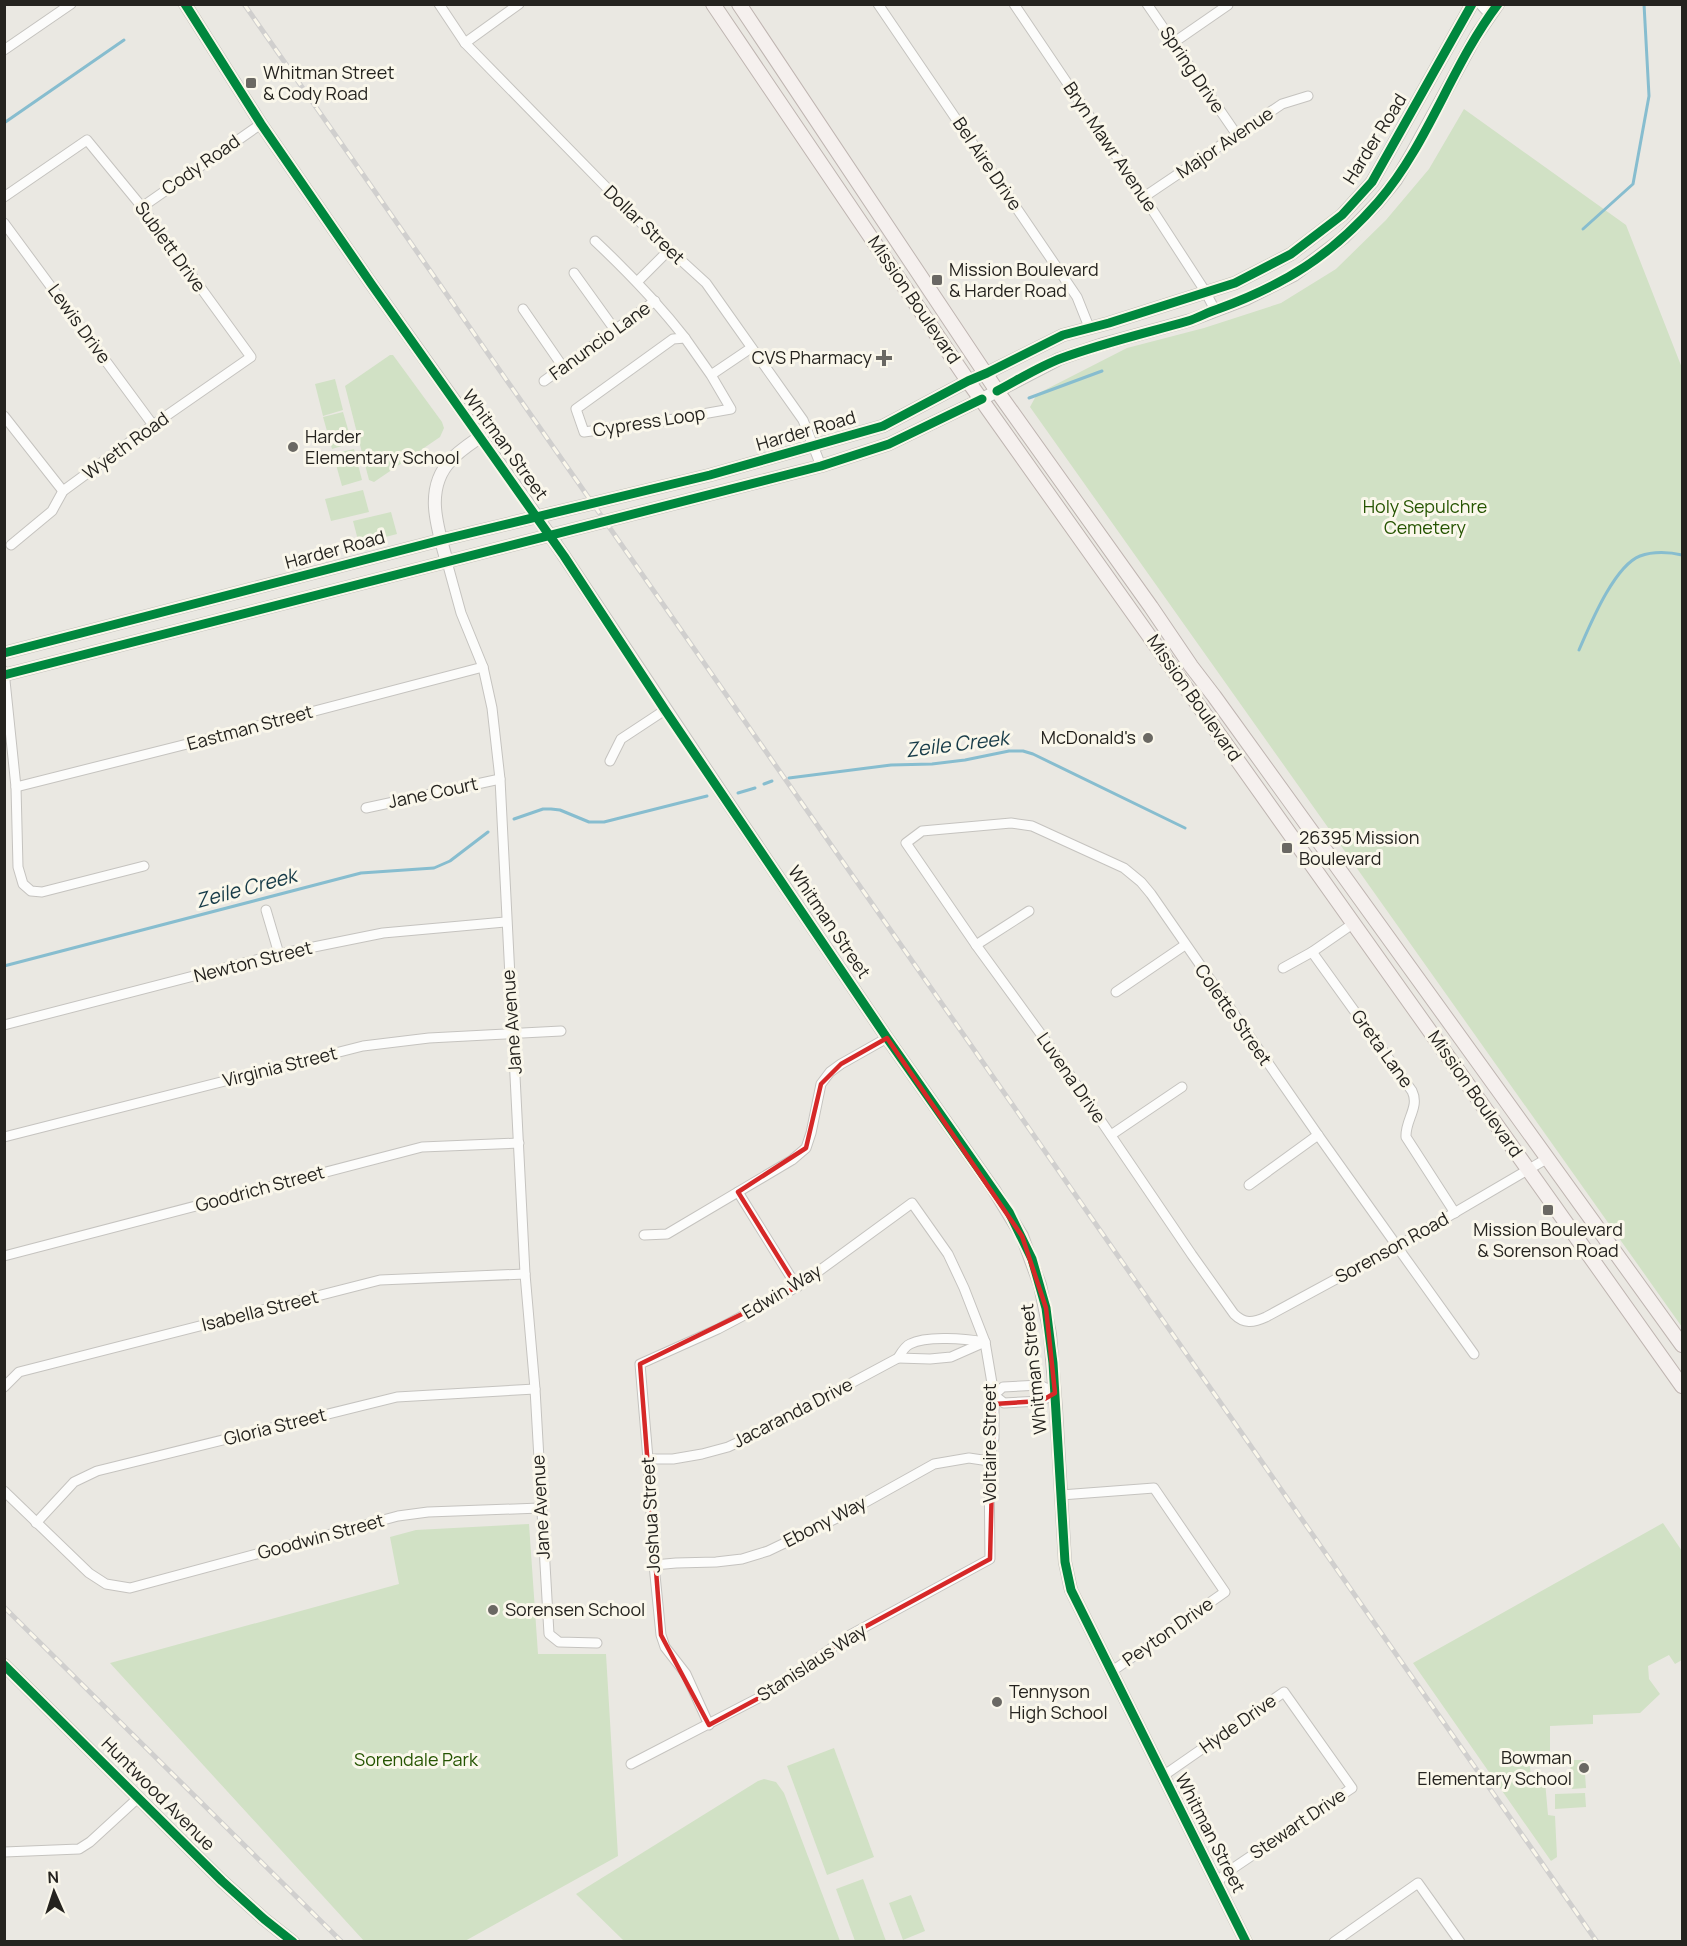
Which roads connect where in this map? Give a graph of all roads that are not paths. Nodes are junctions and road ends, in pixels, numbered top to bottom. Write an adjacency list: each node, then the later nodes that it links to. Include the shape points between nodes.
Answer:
1 (71, 4): 16 (street)
2 (185, 4): 18 (street, Whitman Street)
3 (439, 4): 14 (street, Dollar Street)
4 (519, 4): 14 (street)
5 (712, 4): 41 (main road, Mission Boulevard)
6 (740, 4): 38 (main road, Mission Boulevard)
7 (878, 4): 32 (street, Bel Aire Drive, via 1077,297)
8 (1014, 4): 21 (street, Bryn Mawr Avenue)
9 (1147, 4): 15 (street, Spring Drive)
10 (1472, 4): 28 (street, Harder Road, via 1372,182 1342,215 1291,254 1235,283)
11 (1480, 4): 13 (street, Harder Road)
12 (1228, 5): 15 (street)
13 (1494, 10): 31 (street, Harder Road, via 1396,180 1372,208 1343,238 1294,275)
14 (465, 43): 25 (street, Dollar Street)
15 (1173, 43): 19 (street, Spring Drive)
16 (4, 50)
17 (1308, 96): 19 (street, Major Avenue, via 1282,104)
18 (261, 124): 22 (street, Cody Road); 46 (street, Whitman Street)
19 (1237, 135): 21 (street, Major Avenue)
20 (4, 197): 22 (street, Sublett Drive, via 87,140)
21 (1144, 197): 28 (street, Bryn Mawr Avenue)
22 (142, 207): 36 (street, Sublett Drive)
23 (4, 223): 45 (street, Lewis Drive)
24 (595, 241): 27 (street)
25 (669, 250): 27 (street); 35 (street, Dollar Street, via 706,284)
26 (574, 273): 33 (street)
27 (638, 281): 29 (street)
28 (1205, 291): 31 (street); 32 (street, Harder Road)
29 (655, 301): 33 (street, Fanuncio Lane); 34 (street)
30 (523, 309): 37 (street)
31 (1215, 310): 42 (street, Harder Road, via 1059,359)
32 (1089, 327): 38 (street, Harder Road, via 1055,339)
33 (615, 330): 37 (street, Fanuncio Lane)
34 (685, 338): 39 (street, Cypress Loop); 39 (street, Cypress Loop, via 673,339 576,409 584,432 731,409)
35 (752, 348): 39 (street); 47 (street, Dollar Street, via 803,420)
36 (250, 357): 45 (street, Wyeth Road)
37 (563, 368): 40 (street, Fanuncio Lane)
38 (987, 373): 41 (street, Harder Road); 42 (main road, Mission Boulevard)
39 (711, 375)
40 (544, 381)
41 (968, 381): 43 (main road, Mission Boulevard); 47 (street, Harder Road, via 883,426)
42 (997, 391): 43 (street, Harder Road); 58 (main road, Mission Boulevard)
43 (982, 399): 48 (street, Harder Road, via 889,444); 55 (main road, Mission Boulevard)
44 (4, 416): 49 (street)
45 (153, 425): 49 (street, Wyeth Road)
46 (480, 437): 50 (street, Jane Avenue, via 451,459 437,483 435,505); 57 (street, Whitman Street, bridge)
47 (813, 446): 48 (street, Dollar Street); 50 (street, Harder Road)
48 (821, 466): 52 (street, Harder Road)
49 (63, 491): 51 (street, Wyeth Road, via 52,511)
50 (441, 540): 52 (street, Jane Avenue); 53 (street, Harder Road)
51 (11, 545)
52 (447, 562): 54 (street, Jane Avenue, via 461,613); 56 (street, Harder Road)
53 (4, 654)
54 (483, 667): 60 (street, Jane Avenue); 61 (street, Eastman Street)
55 (1172, 668): 58 (main road, via 1184,670 1206,701); 68 (main road, Mission Boulevard)
56 (5, 674): 61 (street)
57 (665, 710): 59 (street, via 621,739); 78 (street, Whitman Street)
58 (1227, 714): 84 (main road, Mission Boulevard)
59 (610, 761)
60 (500, 779): 62 (street, Jane Court); 67 (street, Jane Avenue)
61 (16, 787): 64 (street, via 18,867 23,884 31,891 42,892)
62 (366, 808)
63 (906, 843): 69 (street, Luvena Drive); 70 (street, Colette Street, via 922,831 1011,823 1032,826 1124,868 1151,894)
64 (144, 866)
65 (266, 910): 72 (street)
66 (1029, 911): 69 (street)
67 (505, 922): 72 (street, Newton Street, via 383,933); 77 (street, Jane Avenue)
68 (1354, 923): 71 (street); 85 (main road, Mission Boulevard)
69 (976, 945): 80 (street, Luvena Drive)
70 (1185, 945): 74 (street); 81 (street, Colette Street)
71 (1312, 952): 73 (street); 89 (street, Greta Lane, via 1412,1091 1415,1107 1405,1129 1406,1137)
72 (279, 954): 75 (street, Newton Street)
73 (1283, 968)
74 (1116, 992)
75 (4, 1025)
76 (561, 1031): 77 (street, Virginia Street)
77 (513, 1032): 82 (street, Virginia Street, via 363,1046); 83 (street, Jane Avenue)
78 (887, 1038): 87 (street, via 841,1064 821,1084 806,1148); 104 (street, Whitman Street, via 1022,1236 1046,1308)
79 (1182, 1087): 80 (street)
80 (1111, 1135): 95 (street, Luvena Drive)
81 (1318, 1135): 86 (street); 91 (street, Colette Street)
82 (4, 1137)
83 (519, 1143): 92 (street, Goodrich Street, via 422,1147); 93 (street, Jane Avenue)
84 (1548, 1158): 85 (street, Sorenson Road); 97 (main road, Mission Boulevard)
85 (1528, 1170): 89 (street, Sorenson Road); 101 (main road, Mission Boulevard)
86 (1249, 1185)
87 (738, 1192): 90 (street, via 667,1234); 94 (street)
88 (912, 1203): 94 (street, Edwin Way); 96 (street, Voltaire Street, via 948,1254)
89 (1455, 1213): 91 (street, Sorenson Road)
90 (644, 1235)
91 (1397, 1246): 95 (street, Sorenson Road, via 1257,1322 1248,1323); 98 (street, Colette Street)
92 (4, 1256)
93 (525, 1274): 102 (street, Isabella Street, via 380,1280 19,1372); 103 (street, Jane Avenue)
94 (797, 1287): 100 (street, Edwin Way)
95 (1234, 1314)
96 (985, 1342): 99 (street, Jacaranda Drive, via 951,1357); 99 (street, Jacaranda Drive, via 960,1338 920,1340 908,1345); 105 (street, Voltaire Street)
97 (1683, 1345)
98 (1474, 1354)
99 (898, 1358): 106 (street, Jacaranda Drive, via 728,1447 673,1460)
100 (640, 1364): 106 (street, Joshua Street)
101 (1683, 1386)
102 (4, 1387)
103 (535, 1389): 110 (street, Jane Avenue); 111 (street, Gloria Street, via 397,1397 97,1471 74,1482)
104 (1055, 1393): 105 (street, via 1041,1401 1004,1403); 105 (street, via 1040,1384 1003,1387); 109 (street, Whitman Street)
105 (994, 1395): 107 (street, Voltaire Street, via 994,1438)
106 (648, 1459): 113 (street, Joshua Street)
107 (989, 1461): 112 (street, Voltaire Street); 113 (street, Ebony Way, via 969,1458 934,1464 839,1517 742,1559)
108 (4, 1491): 111 (street)
109 (1061, 1495): 116 (street, Whitman Street, via 1065,1562 1071,1590); 116 (street, Peyton Drive, via 1154,1488 1225,1592)
110 (540, 1508): 111 (street, Goodwin Street, via 398,1516 130,1588 106,1584); 114 (street, Jane Avenue, via 549,1634 559,1642)
111 (36, 1523)
112 (990, 1559): 117 (street, Stanislaus Way, via 850,1635 772,1691)
113 (654, 1565): 117 (street, Joshua Street, via 665,1647 686,1674)
114 (597, 1643)
115 (4, 1665): 121 (street, Huntwood Avenue)
116 (1110, 1672): 119 (street, Whitman Street)
117 (709, 1725): 118 (street, Stanislaus Way)
118 (631, 1764)
119 (1163, 1776): 120 (street, Hyde Drive, via 1284,1692); 123 (street, Whitman Street)
120 (1352, 1788): 123 (street, Stewart Drive, via 1226,1873)
121 (138, 1798): 122 (street, via 79,1849); 124 (street, Huntwood Avenue, via 242,1900)
122 (4, 1852)
123 (1216, 1884): 125 (street, Whitman Street)
124 (293, 1941)
125 (1246, 1941)
126 (1334, 1941): 127 (street, via 1418,1883)
127 (1460, 1941)

